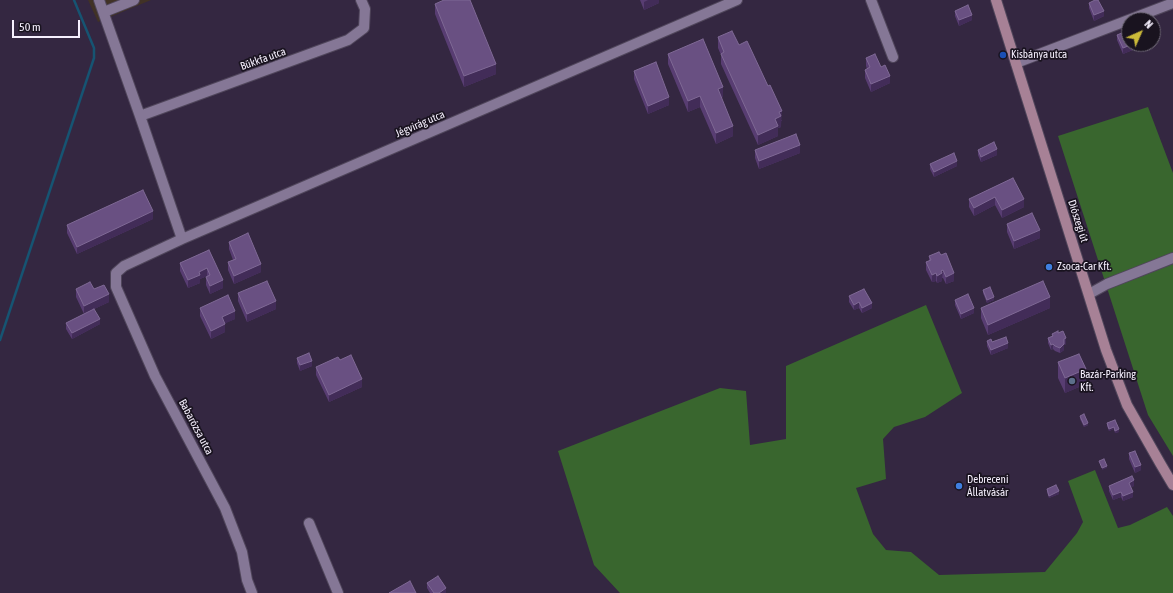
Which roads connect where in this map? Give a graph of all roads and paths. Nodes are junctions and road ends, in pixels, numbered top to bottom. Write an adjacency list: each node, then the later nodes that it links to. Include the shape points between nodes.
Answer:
1 (99, 0): 8 (street)
2 (134, 0): 8 (street)
3 (362, 0): 11 (street, Bükkfa utca, via 365,9 364,28 348,40)
4 (737, 0): 12 (street, Jégvirág utca)
5 (871, 0): 9 (street)
6 (996, 0): 10 (main road, Diószegi út)
7 (1173, 3): 10 (street)
8 (104, 12): 11 (street)
9 (893, 57)
10 (1016, 63): 15 (main road, Diószegi út)
11 (140, 116): 12 (street)
12 (182, 239): 14 (street, Jégvirág utca, via 124,266)
13 (1173, 258): 15 (street, via 1107,284)
14 (116, 273): 18 (street, Babarózsa utca, via 116,286 155,376 225,508 242,552)
15 (1089, 294): 16 (main road, Diószegi út, via 1106,350 1127,405)
16 (1173, 485)
17 (309, 523): 19 (street)
18 (252, 593)
19 (338, 593)

